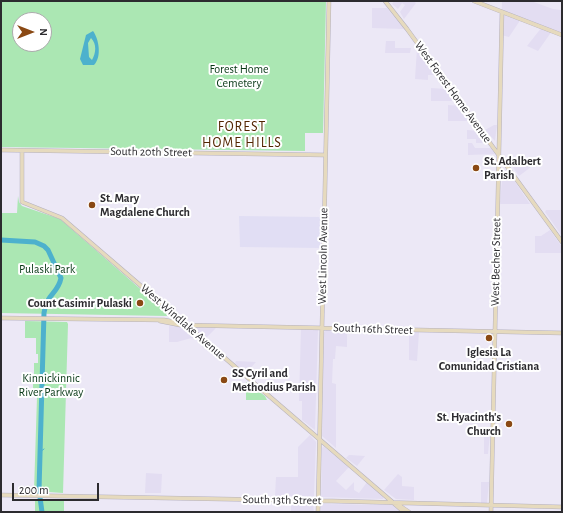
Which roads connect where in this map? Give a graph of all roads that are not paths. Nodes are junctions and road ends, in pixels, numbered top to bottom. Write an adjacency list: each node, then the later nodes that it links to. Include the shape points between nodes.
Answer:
1 (329, 1): 8 (street, West Lincoln Avenue)
2 (385, 1): 9 (street, West Forest Home Avenue, via 417,41)
3 (474, 1): 4 (street)
4 (502, 12): 5 (street); 9 (street, West Becher Street)
5 (562, 35)
6 (1, 150): 7 (street, South 20th Street)
7 (22, 151): 8 (street, South 20th Street); 11 (street, West Windlake Avenue, via 22,202 62,218)
8 (325, 154): 15 (street, West Lincoln Avenue)
9 (500, 158): 10 (street, West Forest Home Avenue); 16 (street, West Becher Street)
10 (562, 242)
11 (170, 312): 13 (street, via 169,318); 14 (street, West Windlake Avenue)
12 (1, 318): 13 (street, South 16th Street)
13 (162, 321): 14 (street, South 16th Street)
14 (185, 325): 15 (street, South 16th Street); 18 (street, West Windlake Avenue)
15 (321, 327): 16 (street, South 16th Street); 18 (street, West Lincoln Avenue)
16 (495, 332): 17 (street, South 16th Street); 22 (street, West Becher Street)
17 (562, 333)
18 (319, 437): 20 (street, West Lincoln Avenue); 21 (street, West Windlake Avenue)
19 (1, 495): 20 (street, South 13th Street)
20 (318, 500): 21 (street, South 13th Street); 24 (street, West Lincoln Avenue)
21 (395, 502): 22 (street, South 13th Street); 25 (street, West Windlake Avenue); 26 (street, West Windlake Avenue)
22 (491, 505): 23 (street, South 13th Street); 27 (street, West Becher Street)
23 (562, 507)
24 (318, 512)
25 (404, 512)
26 (409, 512)
27 (491, 512)

